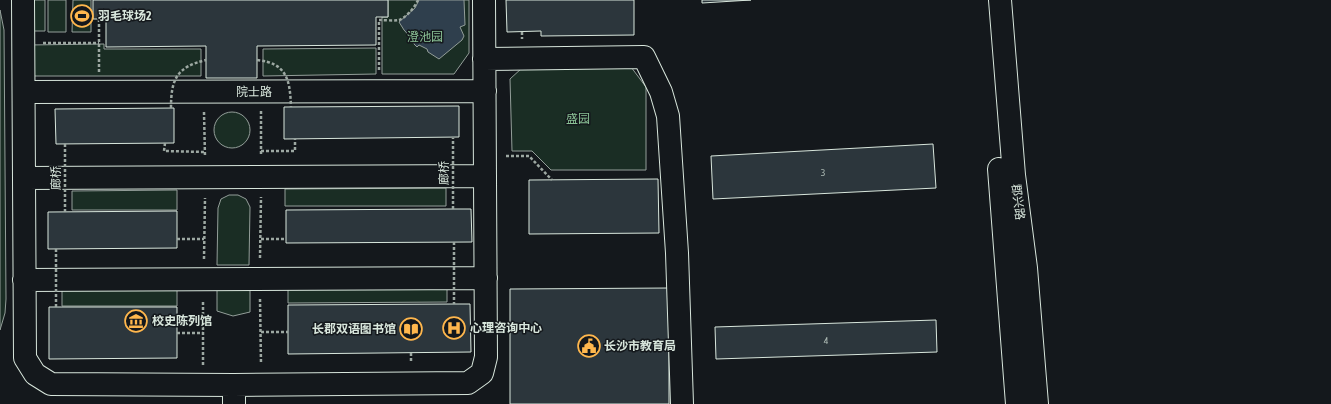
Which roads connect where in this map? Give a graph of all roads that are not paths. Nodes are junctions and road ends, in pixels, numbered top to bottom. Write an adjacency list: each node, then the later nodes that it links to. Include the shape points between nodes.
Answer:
1 (23, 0): 7 (main road)
2 (484, 0): 5 (main road)
3 (986, 0): 14 (main road, 郡兴路)
4 (1000, 0): 15 (main road, 郡兴路, via 1014,175 1026,268)
5 (484, 59): 6 (main road); 13 (main road, via 644,57 661,92 668,116 677,253)
6 (484, 91): 7 (main road, 院士路); 8 (main road)
7 (24, 92): 9 (main road)
8 (485, 166): 9 (main road, via 261,177); 10 (main road)
9 (24, 178): 11 (main road)
10 (486, 278): 11 (main road); 12 (main road, via 486,357 482,373 468,383 261,384)
11 (24, 280): 12 (main road, via 25,358 35,374 51,384 203,384)
12 (234, 394)
13 (682, 404)
14 (1017, 404)
15 (1037, 404)

